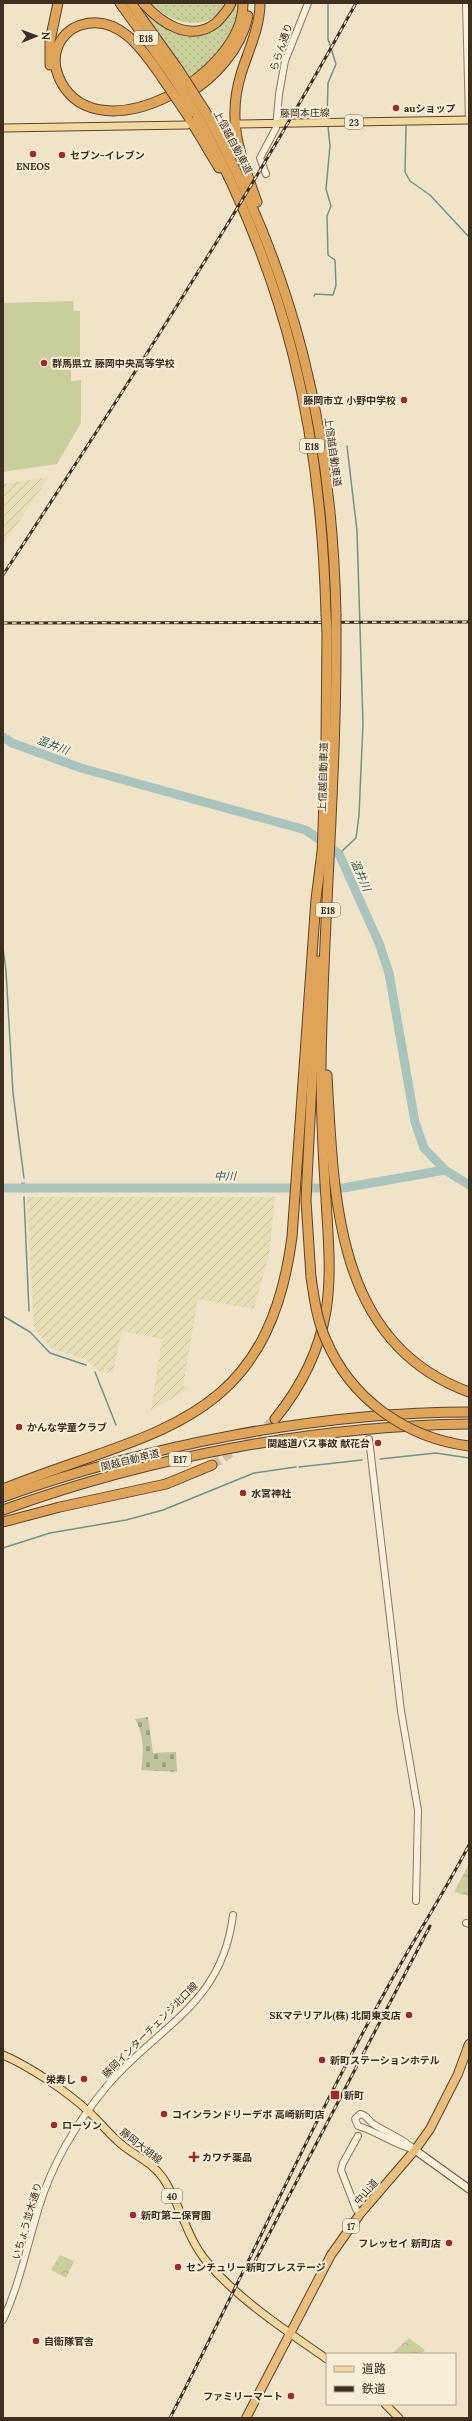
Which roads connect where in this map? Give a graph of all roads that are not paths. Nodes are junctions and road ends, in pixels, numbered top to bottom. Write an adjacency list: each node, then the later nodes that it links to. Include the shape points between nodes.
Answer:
1 (58, 3): 7 (highway, via 49,50 54,80 68,98 80,107 101,114 116,115 141,112 164,105 185,96 204,83 224,63 240,40 247,24)
2 (120, 3): 11 (highway, 上信越自動車道 / E18)
3 (131, 3): 11 (highway, 上信越自動車道 / E18)
4 (143, 3): 5 (highway, via 161,21 185,31 203,30 214,24 223,16)
5 (229, 3)
6 (243, 3): 11 (highway, via 241,22 235,37 213,65 185,88 169,97 142,106 105,109 78,100 67,91 59,79 55,64 56,51 62,39 71,30 89,23 103,24 116,28 133,40)
7 (249, 3)
8 (260, 3): 18 (highway, via 257,26 236,94 235,131 243,162 286,281)
9 (308, 3): 15 (street, ららん通り, via 285,61)
10 (466, 3): 13 (street)
11 (171, 74): 12 (highway, 上信越自動車道 / E18, bridge); 12 (highway, bridge)
12 (194, 117): 16 (main road); 18 (highway, 上信越自動車道 / E18, via 252,204 268,241); 19 (highway, 上信越自動車道 / E18, via 273,283 293,350 310,432)
13 (469, 120): 15 (main road, 藤岡本庄線 / 23)
14 (238, 124): 15 (main road, 藤岡本庄線 / 23)
15 (277, 124): 17 (street, via 260,158)
16 (3, 128)
17 (266, 174)
18 (294, 317): 19 (highway, 上信越自動車道 / E18, via 312,391 326,469 333,551)
19 (331, 614): 20 (highway, 上信越自動車道 / E18, bridge)
20 (331, 632): 21 (highway, 上信越自動車道 / E18); 21 (highway, 上信越自動車道 / E18, via 332,831 326,949)
21 (320, 972): 22 (highway); 22 (highway)
22 (320, 985): 23 (highway, via 336,1185 348,1252 364,1300 380,1326 406,1356 436,1378); 25 (highway, via 321,1106 330,1256 328,1295 324,1324 314,1355 297,1390); 28 (highway, bridge, via 306,1200 311,1277 316,1310 325,1339 340,1367 360,1393 384,1413 412,1430 441,1441); 30 (highway, via 289,1258 277,1307 260,1344 226,1388 188,1417 142,1440)
23 (469, 1392)
24 (469, 1412): 31 (highway, 関越自動車道 / E17, via 361,1418 264,1431 176,1448 96,1468)
25 (275, 1419)
26 (469, 1424): 32 (highway, 関越自動車道 / E17, via 361,1431 264,1443 178,1460 91,1482)
27 (369, 1438): 34 (street, via 401,1711 418,1810)
28 (469, 1446)
29 (212, 1465): 33 (highway, via 166,1484)
30 (3, 1489)
31 (3, 1497)
32 (3, 1510)
33 (3, 1522)
34 (416, 1901)
35 (233, 1915): 38 (street, 藤岡インターチェンジ北口線, via 226,1953 202,1995 108,2085)
36 (469, 2044): 40 (highway, 中山道 / 17, via 444,2104)
37 (3, 2055): 38 (main road, 藤岡大胡線 / 40, via 24,2066)
38 (88, 2111): 43 (street, いちょう並木通り, via 51,2176 39,2208 14,2296); 44 (main road, 藤岡大胡線 / 40, via 116,2140 159,2173 193,2243 210,2266)
39 (358, 2136): 42 (street, via 341,2170)
40 (415, 2150): 40 (street, via 404,2148 370,2129 358,2126 354,2122 356,2116 365,2115 373,2124 407,2142); 41 (main road); 42 (highway, 中山道 / 17)
41 (469, 2189)
42 (360, 2214): 44 (highway, 中山道 / 17, via 331,2255)
43 (3, 2320)
44 (290, 2333): 45 (main road, 藤岡大胡線 / 40); 47 (highway, 中山道 / 17)
45 (326, 2357)
46 (386, 2405): 48 (main road)
47 (246, 2418)
48 (399, 2418)

